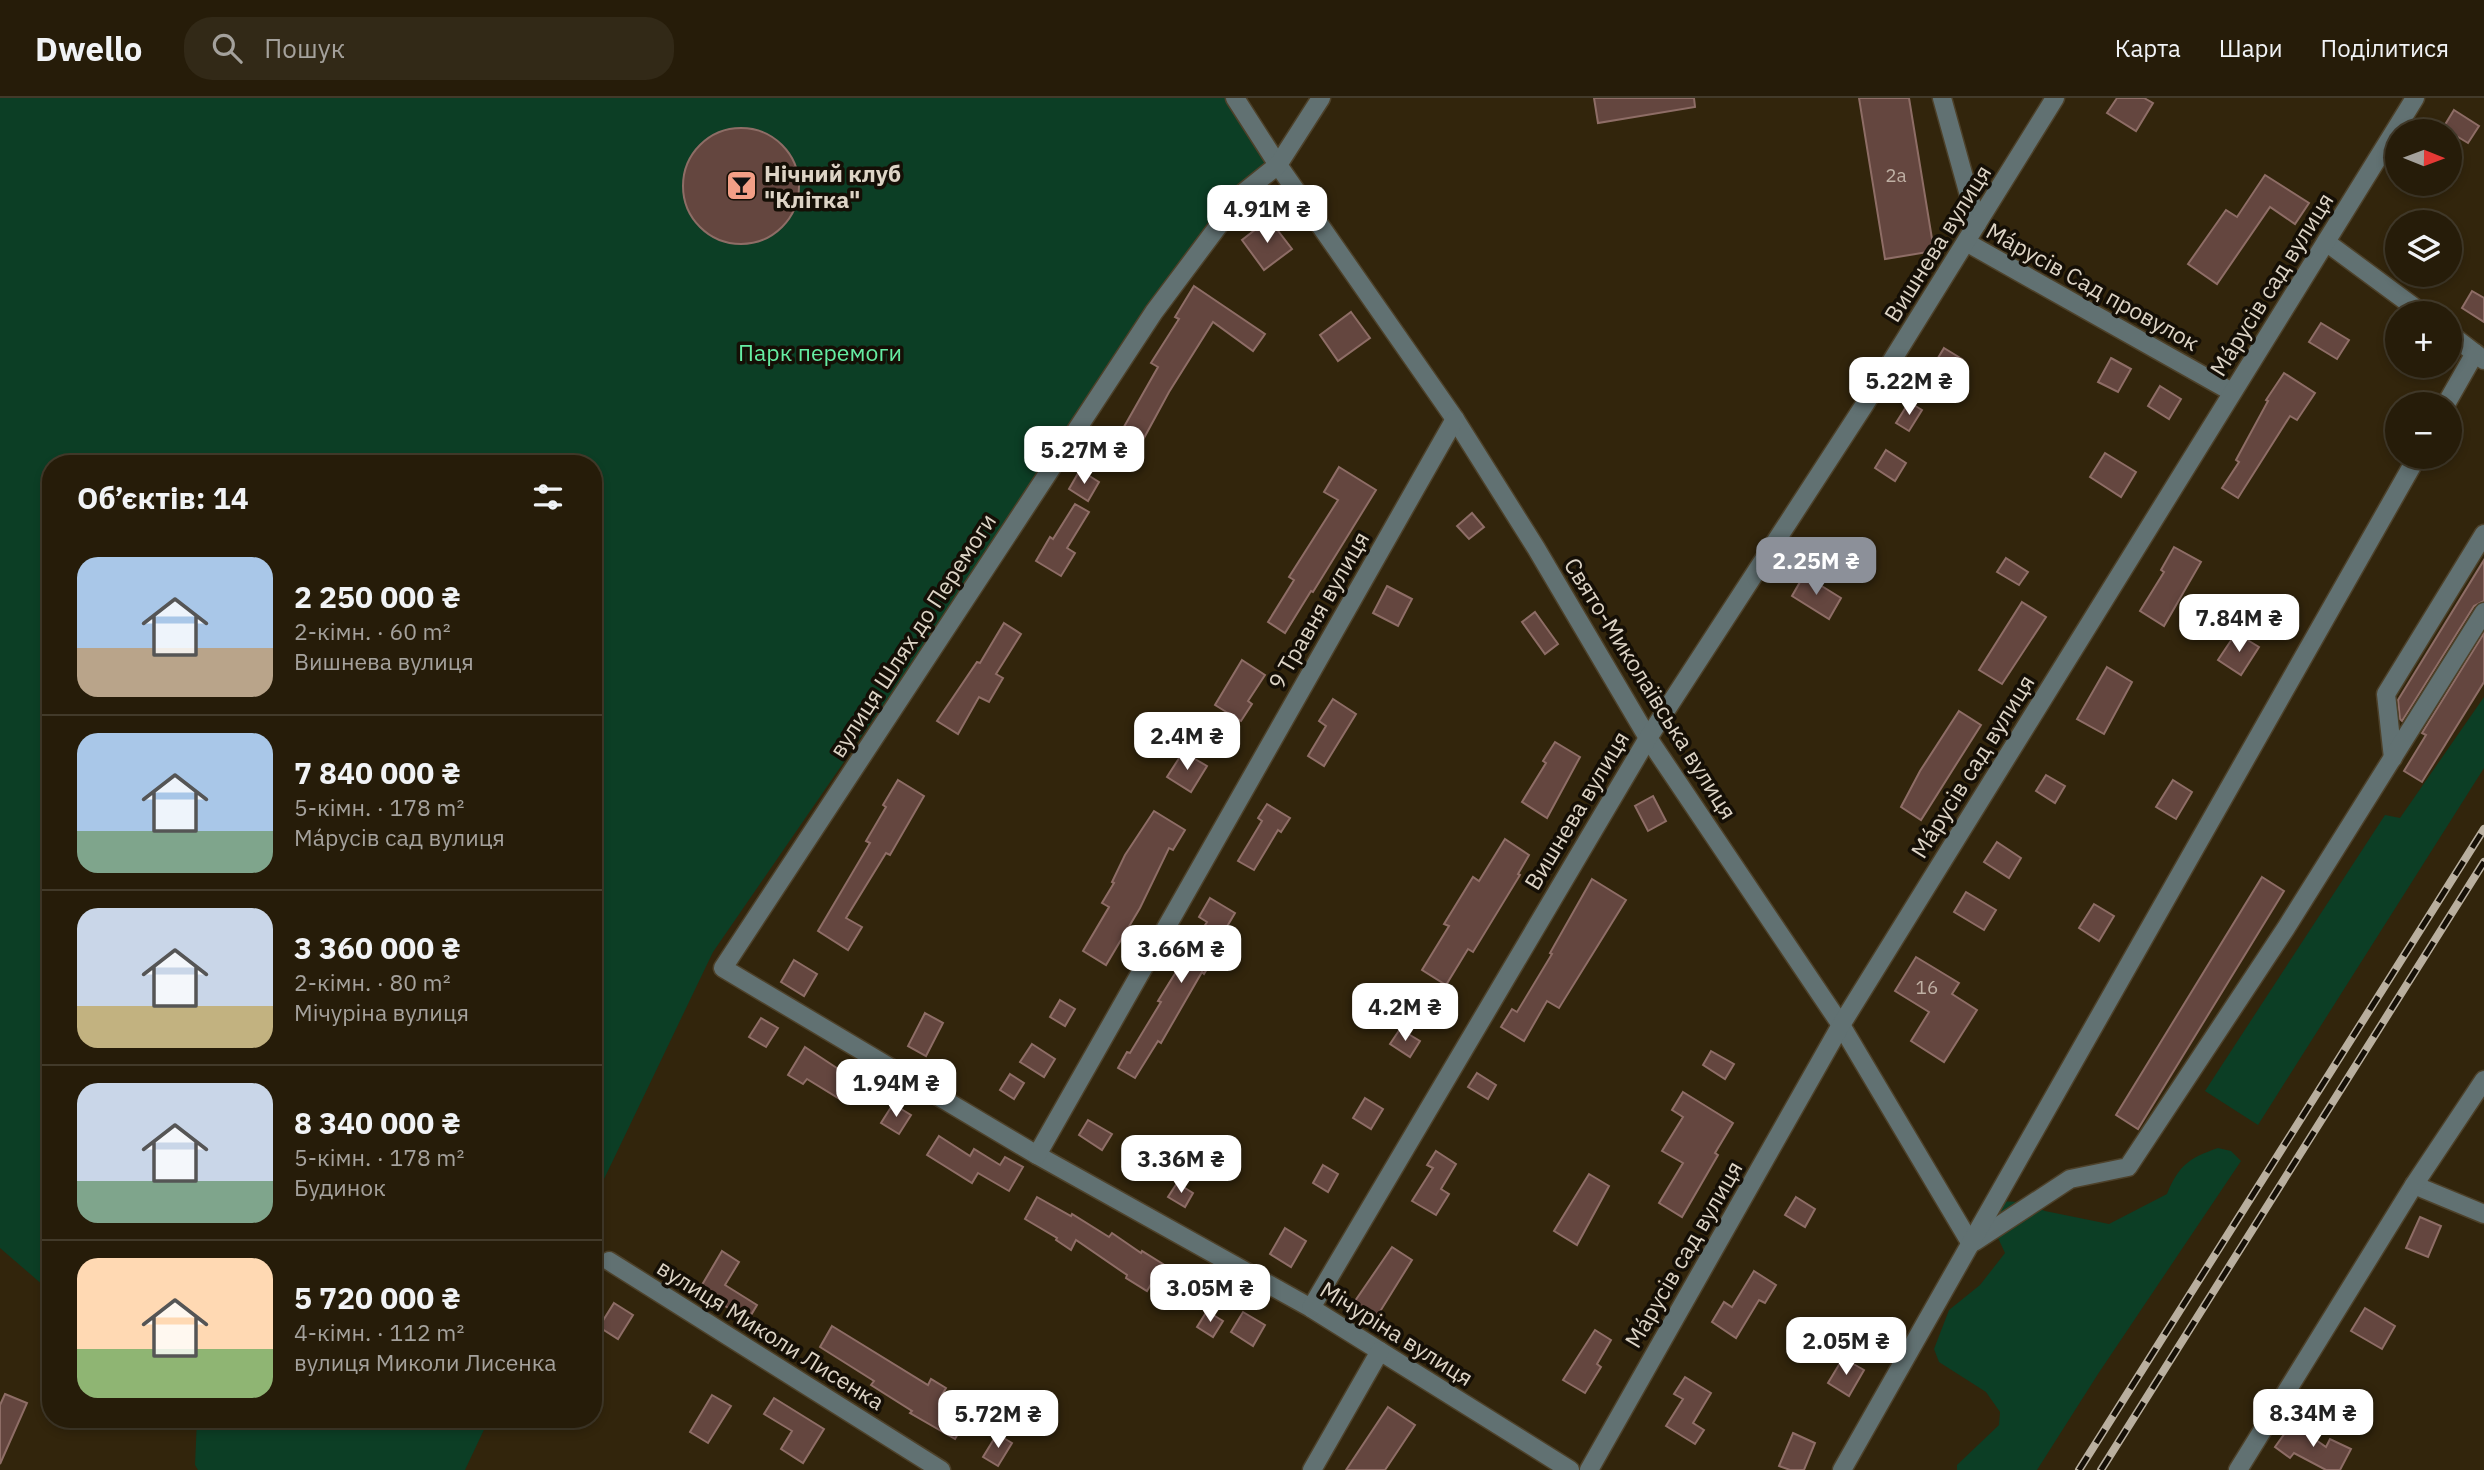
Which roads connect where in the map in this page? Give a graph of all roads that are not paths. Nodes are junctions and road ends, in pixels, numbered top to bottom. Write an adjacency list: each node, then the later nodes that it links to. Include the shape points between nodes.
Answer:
1 (1235, 98): 6 (street, Свято-Миколаївська вулиця)
2 (1321, 98): 6 (street, вулиця Шлях до Перемоги)
3 (1942, 98): 7 (street)
4 (2055, 98): 7 (street, Вишнева вулиця)
5 (2415, 98): 9 (street, Мáрусів сад вулиця)
6 (1278, 165): 15 (street, Свято-Миколаївська вулиця); 21 (street, вулиця Шлях до Перемоги, via 1243,193 1154,312)
7 (1977, 224): 8 (street, Вишнева вулиця)
8 (1966, 242): 13 (street, Мáрусів Сад провулок); 19 (street, Вишнева вулиця)
9 (2326, 242): 10 (street); 13 (street, Мáрусів сад вулиця)
10 (2406, 301)
11 (2462, 343): 12 (street)
12 (2480, 357): 14 (street)
13 (2232, 392): 22 (street, Мáрусів сад вулиця)
14 (2455, 392)
15 (1455, 419): 19 (street, Свято-Миколаївська вулиця); 24 (street, 9 Травня вулиця)
16 (2410, 469): 27 (street)
17 (2484, 534): 20 (street, via 2386,694)
18 (2484, 612): 20 (street)
19 (1648, 737): 22 (street, Свято-Миколаївська вулиця); 29 (street, Вишнева вулиця)
20 (2393, 758): 27 (street, via 2128,1167 2070,1179)
21 (723, 968): 24 (street, Мічуріна вулиця)
22 (1841, 1025): 27 (street, Свято-Миколаївська вулиця); 35 (street, Мáрусів сад вулиця)
23 (2484, 1080): 25 (street)
24 (1037, 1155): 29 (street, Мічуріна вулиця)
25 (2414, 1185): 26 (street); 31 (street)
26 (2484, 1214)
27 (1971, 1244): 36 (street)
28 (609, 1261): 32 (street, вулиця Миколи Лисенка)
29 (1311, 1308): 30 (street, Мічуріна вулиця)
30 (1380, 1351): 33 (street); 34 (street, Мічуріна вулиця)
31 (2244, 1468)
32 (941, 1470)
33 (1312, 1470)
34 (1570, 1470)
35 (1589, 1470)
36 (1842, 1470)

